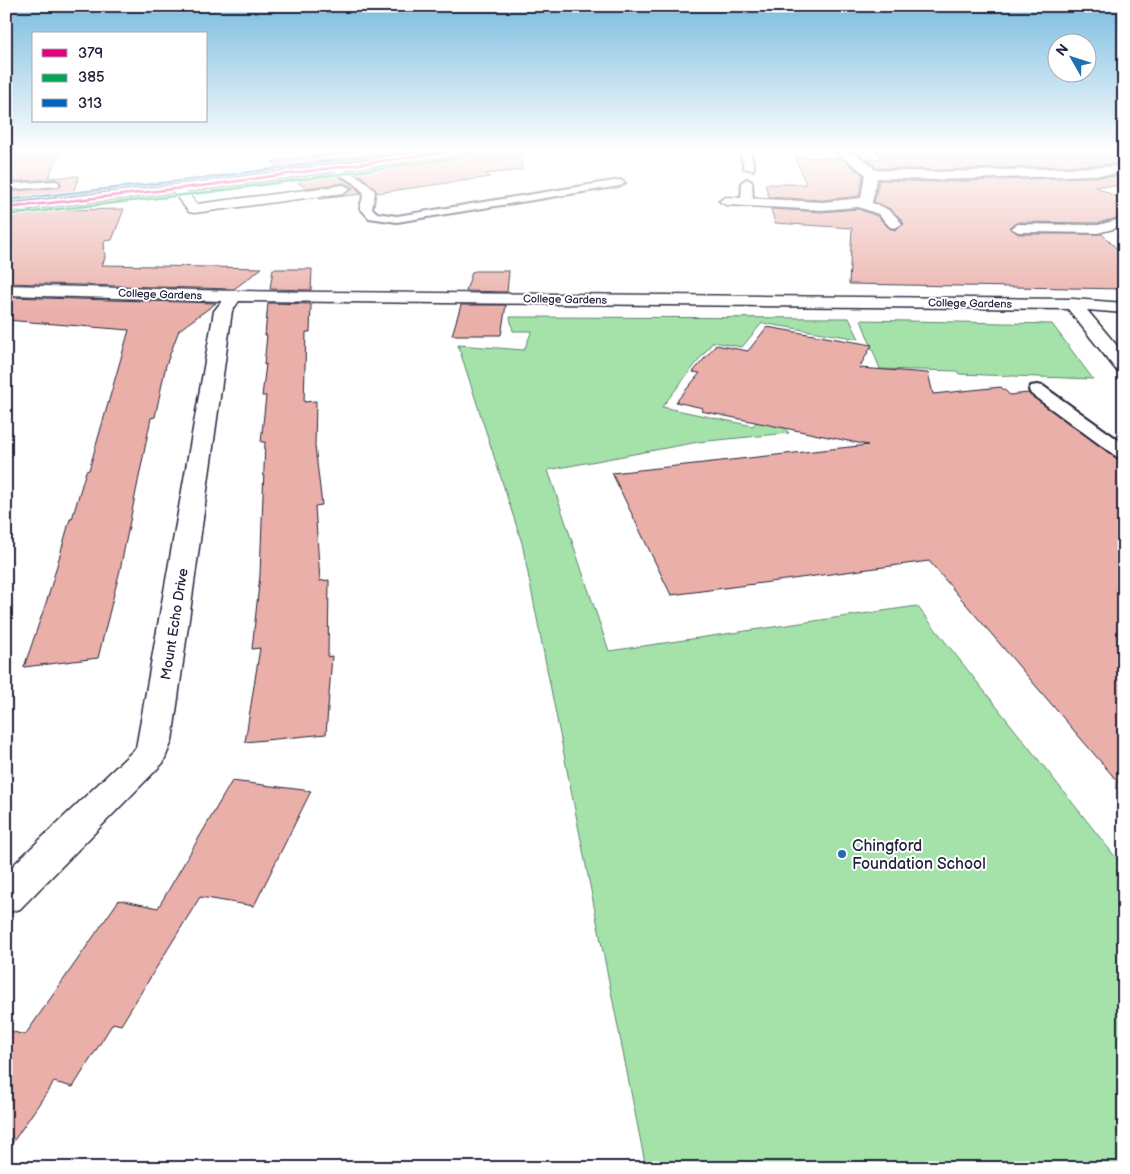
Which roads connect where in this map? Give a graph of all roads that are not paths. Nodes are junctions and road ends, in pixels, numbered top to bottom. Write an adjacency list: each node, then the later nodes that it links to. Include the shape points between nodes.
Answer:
1 (44, 204): 9 (street)
2 (190, 204): 3 (street, via 194,209)
3 (233, 204)
4 (367, 204): 5 (lane, via 366,208 373,216 397,219)
5 (491, 204)
6 (791, 204): 7 (street)
7 (844, 204)
8 (861, 204): 11 (street, via 883,211)
9 (6, 208)
10 (1124, 222): 12 (street, via 1098,229)
11 (894, 224)
12 (1018, 228)
13 (6, 290): 14 (street, College Gardens)
14 (234, 296): 15 (street, College Gardens); 20 (street, Mount Echo Drive, via 223,311 151,754)
15 (1073, 304): 16 (street, College Gardens); 17 (street)
16 (1124, 308)
17 (1124, 367)
18 (1037, 390): 19 (lane)
19 (1124, 453)
20 (6, 897)

